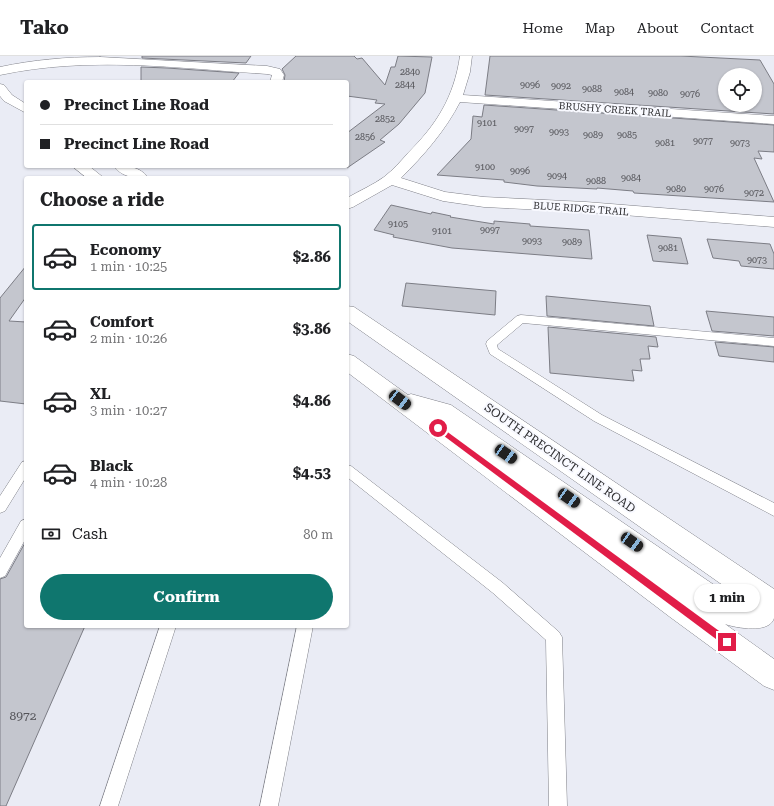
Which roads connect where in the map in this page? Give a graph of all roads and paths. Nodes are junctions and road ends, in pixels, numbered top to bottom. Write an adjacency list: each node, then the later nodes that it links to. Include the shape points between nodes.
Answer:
1 (466, 56): 5 (street)
2 (0, 71): 3 (street, via 22,65 79,59 267,70 276,72)
3 (277, 79)
4 (4, 93): 6 (street); 7 (street)
5 (456, 98): 8 (street, BRUSHY CREEK TRAIL); 13 (street, via 433,137)
6 (24, 108)
7 (24, 113)
8 (774, 120)
9 (82, 168): 11 (street)
10 (124, 168): 12 (street)
11 (94, 176)
12 (138, 176)
13 (390, 180): 14 (street); 15 (street, BLUE RIDGE TRAIL, via 443,196 484,202 586,207)
14 (349, 203)
15 (774, 222)
16 (349, 313): 26 (street, SOUTH PRECINCT LINE ROAD)
17 (774, 342): 23 (lane, via 521,319 491,344 494,351 598,418)
18 (349, 362): 19 (street)
19 (400, 400): 26 (street, via 443,411 732,613 761,615); 29 (street)
20 (24, 469): 22 (lane)
21 (349, 472): 32 (lane, via 498,588 554,637)
22 (0, 507)
23 (774, 510)
24 (24, 529): 25 (lane)
25 (0, 571)
26 (772, 597)
27 (167, 628): 30 (lane)
28 (305, 628): 31 (lane)
29 (774, 676)
30 (109, 806)
31 (269, 806)
32 (558, 806)

